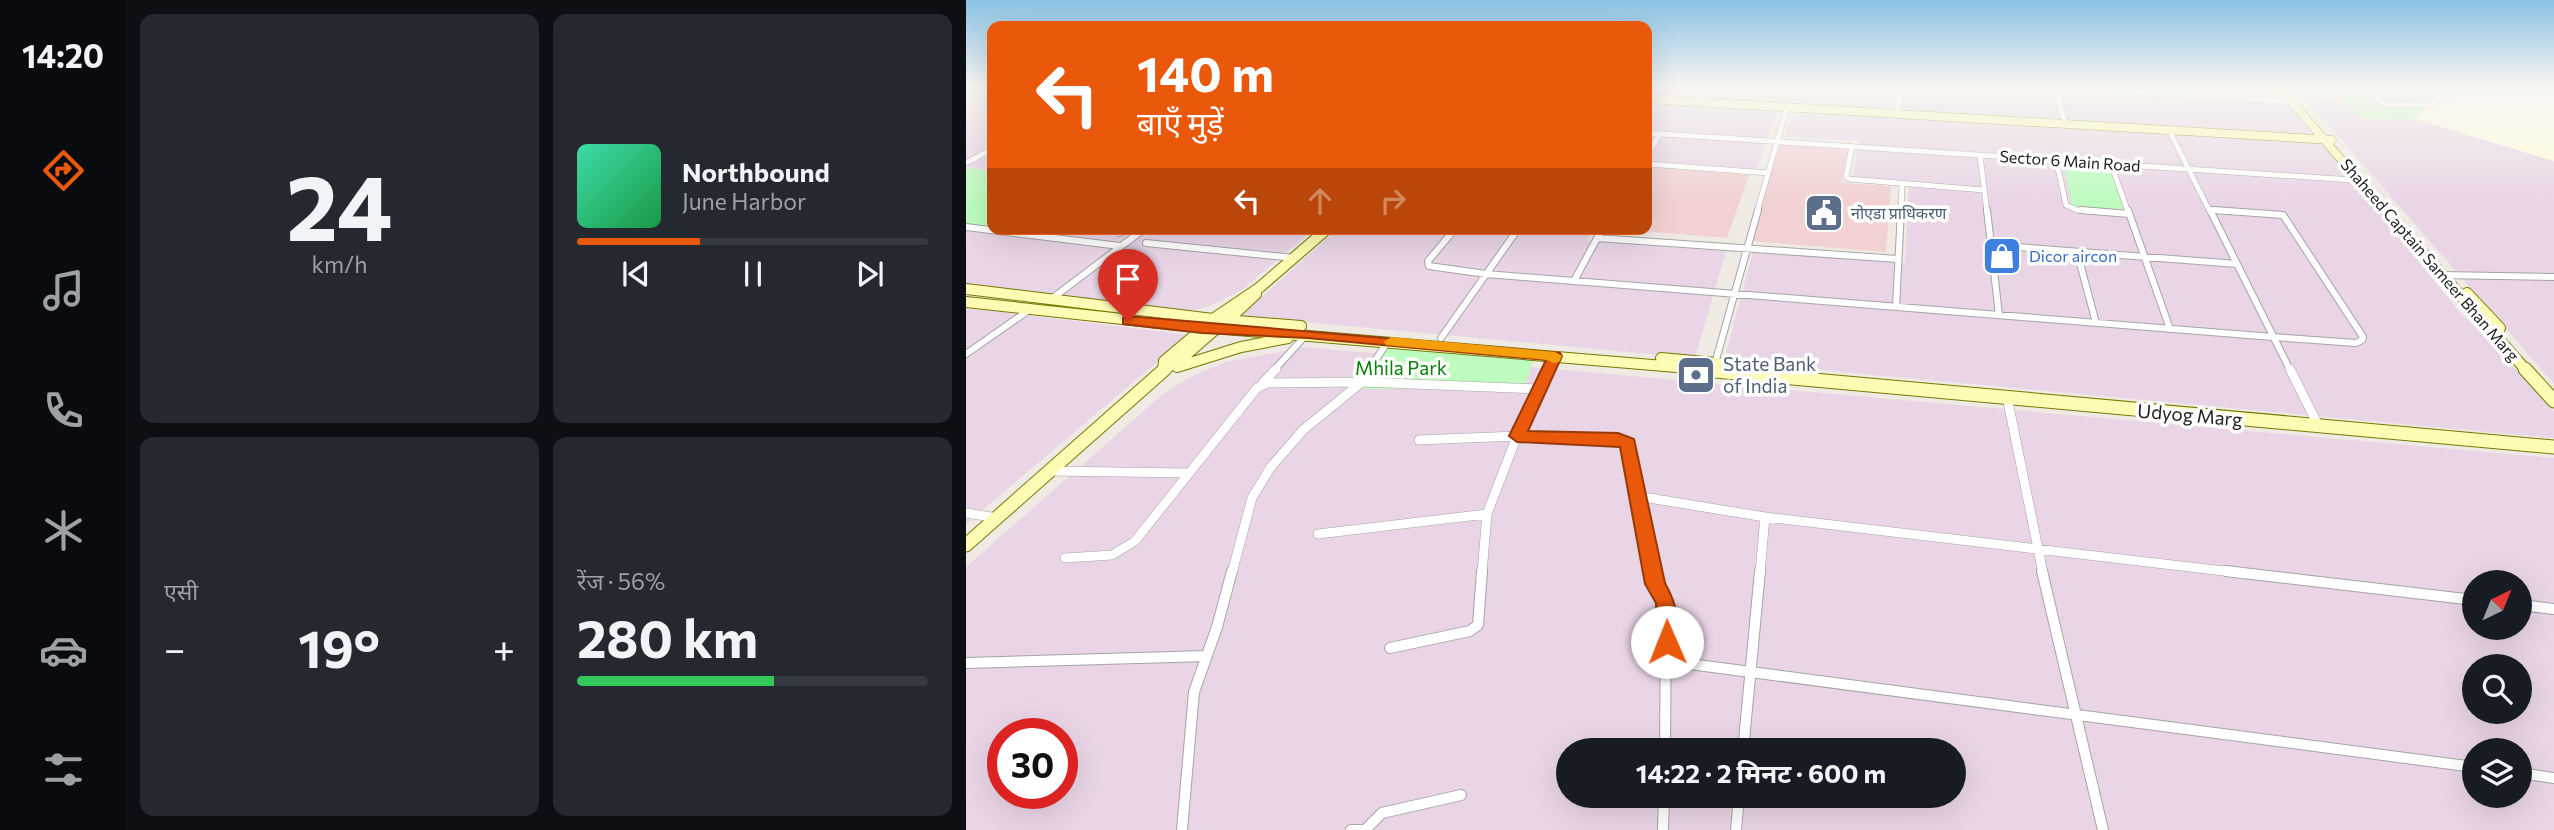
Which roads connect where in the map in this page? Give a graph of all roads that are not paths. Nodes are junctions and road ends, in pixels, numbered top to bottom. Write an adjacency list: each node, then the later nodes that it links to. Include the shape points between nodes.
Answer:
1 (1781, 126): 8 (street)
2 (2095, 126): 4 (street)
3 (2317, 126): 7 (street, Shaheed Captain Sameer Bhan Marg)
4 (2169, 130): 7 (street); 17 (street)
5 (1652, 133): 6 (street, Sector 6 Main Road)
6 (1660, 134): 8 (street, Sector 6 Main Road); 10 (street)
7 (2329, 140): 19 (street, Shaheed Captain Sameer Bhan Marg)
8 (1777, 141): 9 (street, Sector 6 Main Road); 18 (street)
9 (1852, 146): 12 (street, Sector 6 Main Road); 20 (street, via 1847,178)
10 (1652, 147)
11 (987, 152): 14 (street)
12 (1980, 155): 13 (street, Sector 6 Main Road); 21 (street)
13 (2056, 159): 16 (street, Sector 6 Main Road); 23 (street, via 2066,205)
14 (966, 163)
15 (1652, 164): 18 (street)
16 (2111, 164): 17 (street, Sector 6 Main Road); 23 (street)
17 (2189, 169): 19 (street, Sector 6 Main Road); 22 (street)
18 (1768, 173): 36 (street)
19 (2364, 181): 43 (street, Shaheed Captain Sameer Bhan Marg)
20 (1902, 184): 21 (street); 40 (street)
21 (1984, 190): 34 (street)
22 (2209, 210): 41 (street); 62 (street, via 2283,215 2363,337 2356,343)
23 (2129, 214): 38 (street)
24 (966, 227): 25 (street)
25 (987, 230)
26 (1031, 235): 35 (street)
27 (1136, 235): 35 (street)
28 (1321, 235): 39 (street)
29 (1450, 235): 42 (street, via 1427,264)
30 (1514, 235): 42 (street)
31 (1599, 235): 32 (street)
32 (1597, 238): 36 (street); 45 (street)
33 (1146, 243): 39 (street)
34 (1991, 245): 37 (street); 54 (street)
35 (1120, 246): 50 (street)
36 (1747, 248): 40 (street); 48 (street)
37 (2077, 252): 38 (street); 57 (street)
38 (2143, 257): 41 (street); 59 (street)
39 (1294, 258): 46 (street)
40 (1898, 259): 52 (street)
41 (2236, 264): 62 (street)
42 (1486, 274): 45 (street); 63 (street)
43 (2445, 275): 44 (street); 71 (street, Shaheed Captain Sameer Bhan Marg); 74 (street, Shaheed Captain Sameer Bhan Marg)
44 (2554, 277)
45 (1574, 281): 48 (street)
46 (1259, 288): 49 (street); 56 (street, via 1255,298)
47 (966, 289): 50 (street, Udyog Marg)
48 (1734, 294): 52 (street); 67 (street)
49 (1244, 296): 55 (street, via 1213,311); 58 (street)
50 (1050, 300): 55 (street, Udyog Marg)
51 (966, 302): 53 (street, Udyog Marg)
52 (1896, 307): 54 (street)
53 (1029, 310): 60 (street, Udyog Marg); 65 (street)
54 (1999, 315): 57 (street)
55 (1184, 316): 58 (street, Udyog Marg)
56 (1228, 320): 58 (street, Udyog Marg); 63 (street, Udyog Marg)
57 (2096, 323): 59 (street)
58 (1214, 324): 60 (street, Udyog Marg); 61 (street, Udyog Marg); 68 (street, via 1178,362)
59 (2170, 328): 62 (street)
60 (1202, 329): 68 (street, via 1164,361)
61 (1307, 334): 64 (street, Udyog Marg); 68 (street); 70 (street)
62 (2273, 337): 75 (street)
63 (1441, 338): 67 (street, Udyog Marg)
64 (1388, 341): 66 (street, Udyog Marg); 69 (street)
65 (966, 354)
66 (1555, 356): 67 (street, Udyog Marg); 72 (street)
67 (1714, 367): 73 (street, Udyog Marg, via 1817,374 1826,379)
68 (1163, 370): 79 (street)
69 (1362, 382): 70 (street, via 1273,381); 72 (street); 94 (street, via 1303,430 1256,491)
70 (1261, 385): 80 (street)
71 (2554, 388)
72 (1539, 389): 76 (street)
73 (2007, 397): 75 (street, Udyog Marg); 88 (street)
74 (2554, 401)
75 (2319, 427): 78 (street, Udyog Marg)
76 (1517, 436): 77 (street); 81 (street, via 1623,440 1630,447); 83 (street)
77 (1419, 440)
78 (2554, 447)
79 (1049, 471): 80 (street); 85 (street)
80 (1189, 473): 89 (street, via 1126,548 1112,555)
81 (1637, 496): 84 (street); 95 (street, via 1655,584 1666,603)
82 (966, 513): 85 (street)
83 (1487, 513): 86 (street); 93 (street, via 1476,628)
84 (1765, 517): 88 (street); 97 (street)
85 (997, 518): 87 (street)
86 (1318, 534)
87 (966, 545)
88 (2037, 549): 90 (street); 98 (street)
89 (1065, 558)
90 (2462, 599)
91 (2532, 606): 92 (street)
92 (2554, 609)
93 (1390, 648)
94 (1207, 656): 96 (street); 107 (street, via 1194,692)
95 (1667, 661): 97 (street); 99 (street)
96 (966, 663)
97 (1750, 673): 98 (street); 100 (street)
98 (2076, 715): 101 (street); 112 (street)
99 (1665, 738)
100 (1744, 738)
101 (2462, 765)
102 (2532, 775): 103 (street)
103 (2554, 778)
104 (1461, 795): 109 (street, via 1382,813)
105 (1664, 808): 110 (street)
106 (1738, 808): 111 (street)
107 (1182, 830)
108 (1351, 830): 109 (street)
109 (1363, 830)
110 (1663, 830)
111 (1736, 830)
112 (2103, 830)

